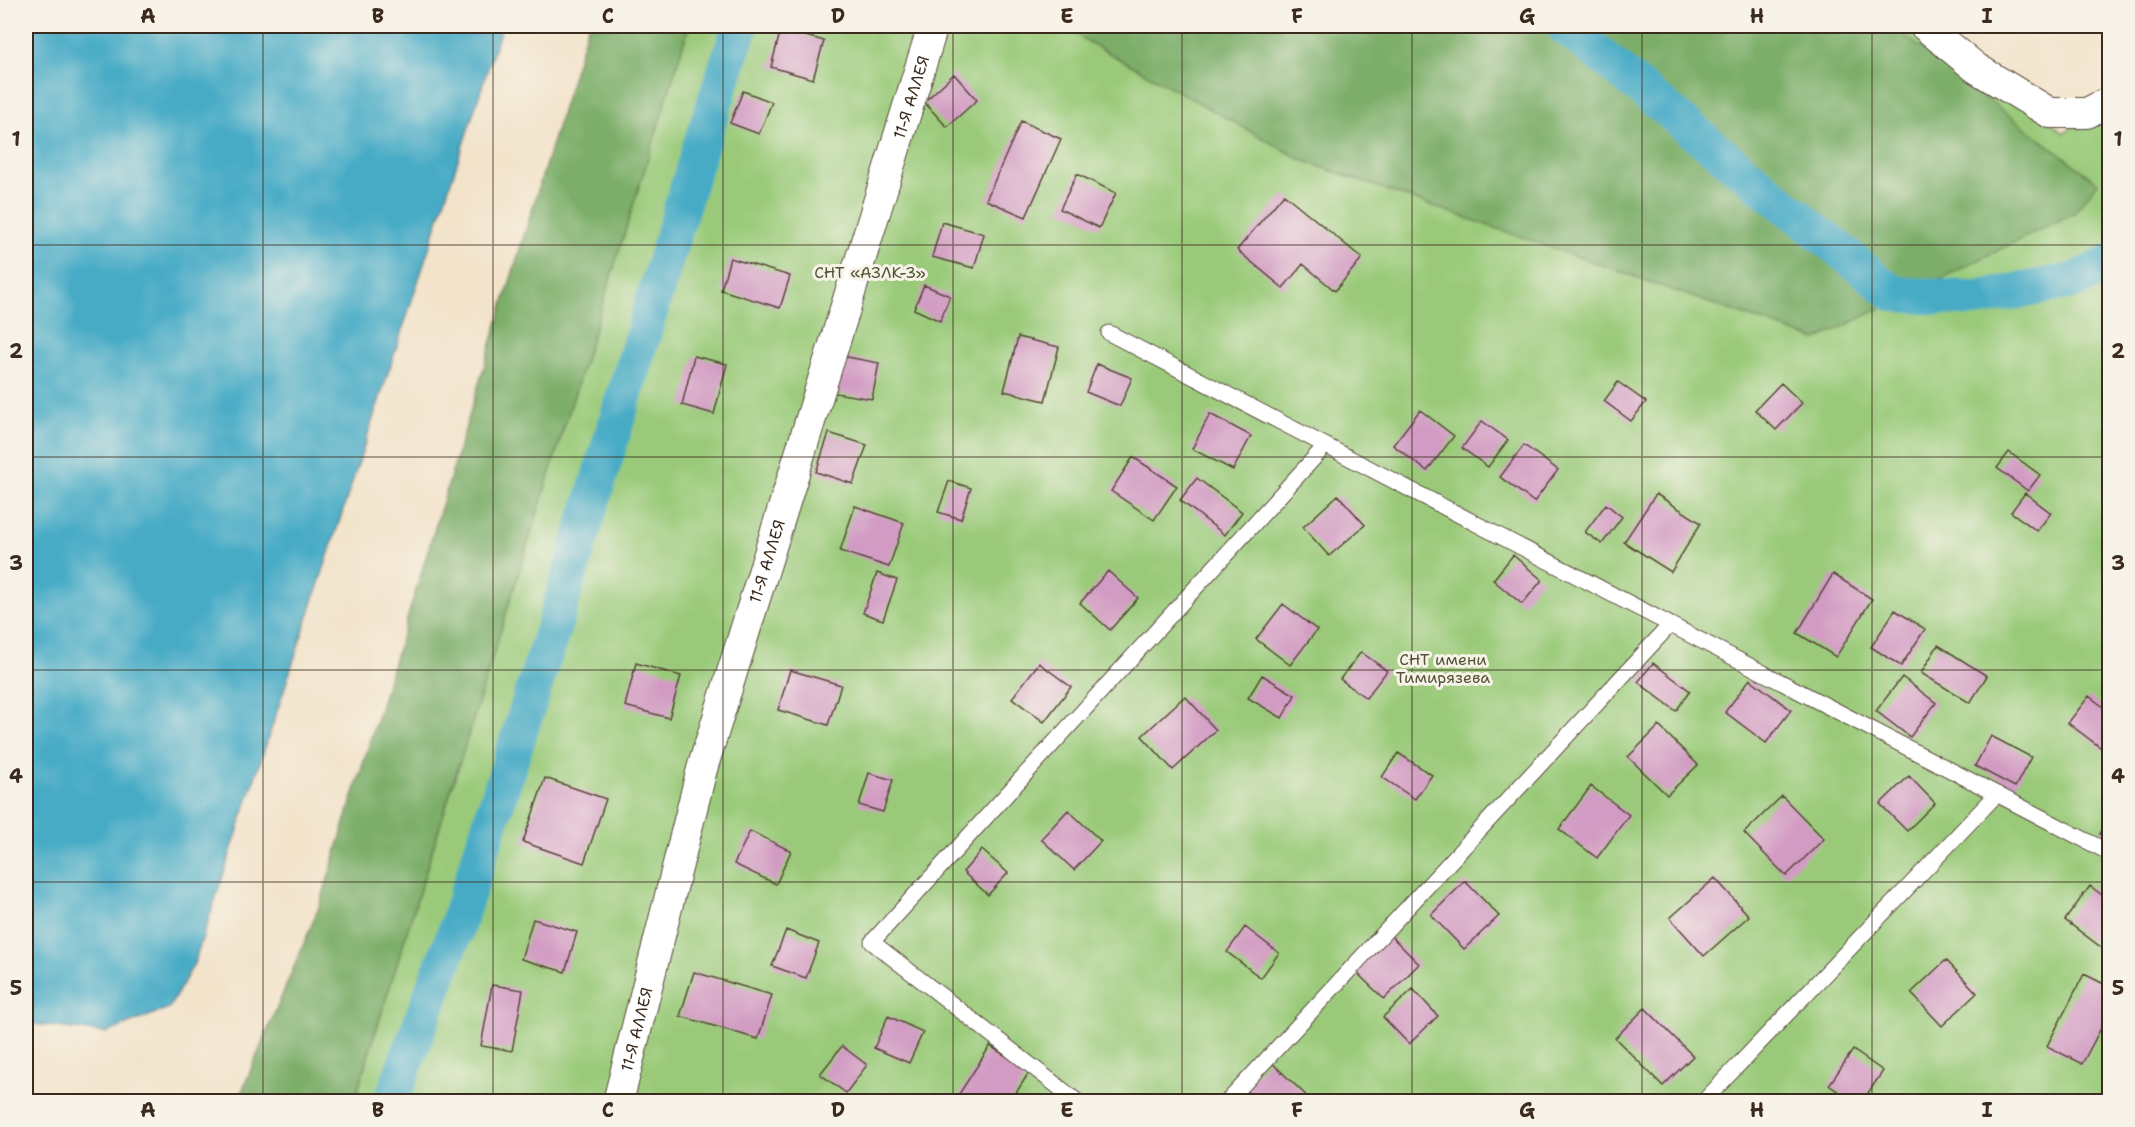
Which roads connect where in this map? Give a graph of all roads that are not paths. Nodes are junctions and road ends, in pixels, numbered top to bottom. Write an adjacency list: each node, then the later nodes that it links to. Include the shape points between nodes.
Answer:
1 (933, 26): 9 (street, 11-Я АЛЛЕЯ, via 702,769)
2 (1925, 26): 3 (street, via 1976,68 2050,113 2087,113)
3 (2109, 101)
4 (1108, 333): 5 (lane)
5 (1325, 446): 6 (lane); 10 (lane, via 872,942)
6 (1670, 625): 7 (lane); 11 (lane)
7 (1997, 794): 8 (lane); 12 (lane)
8 (2109, 853)
9 (618, 1101)
10 (1078, 1101)
11 (1227, 1101)
12 (1703, 1101)

